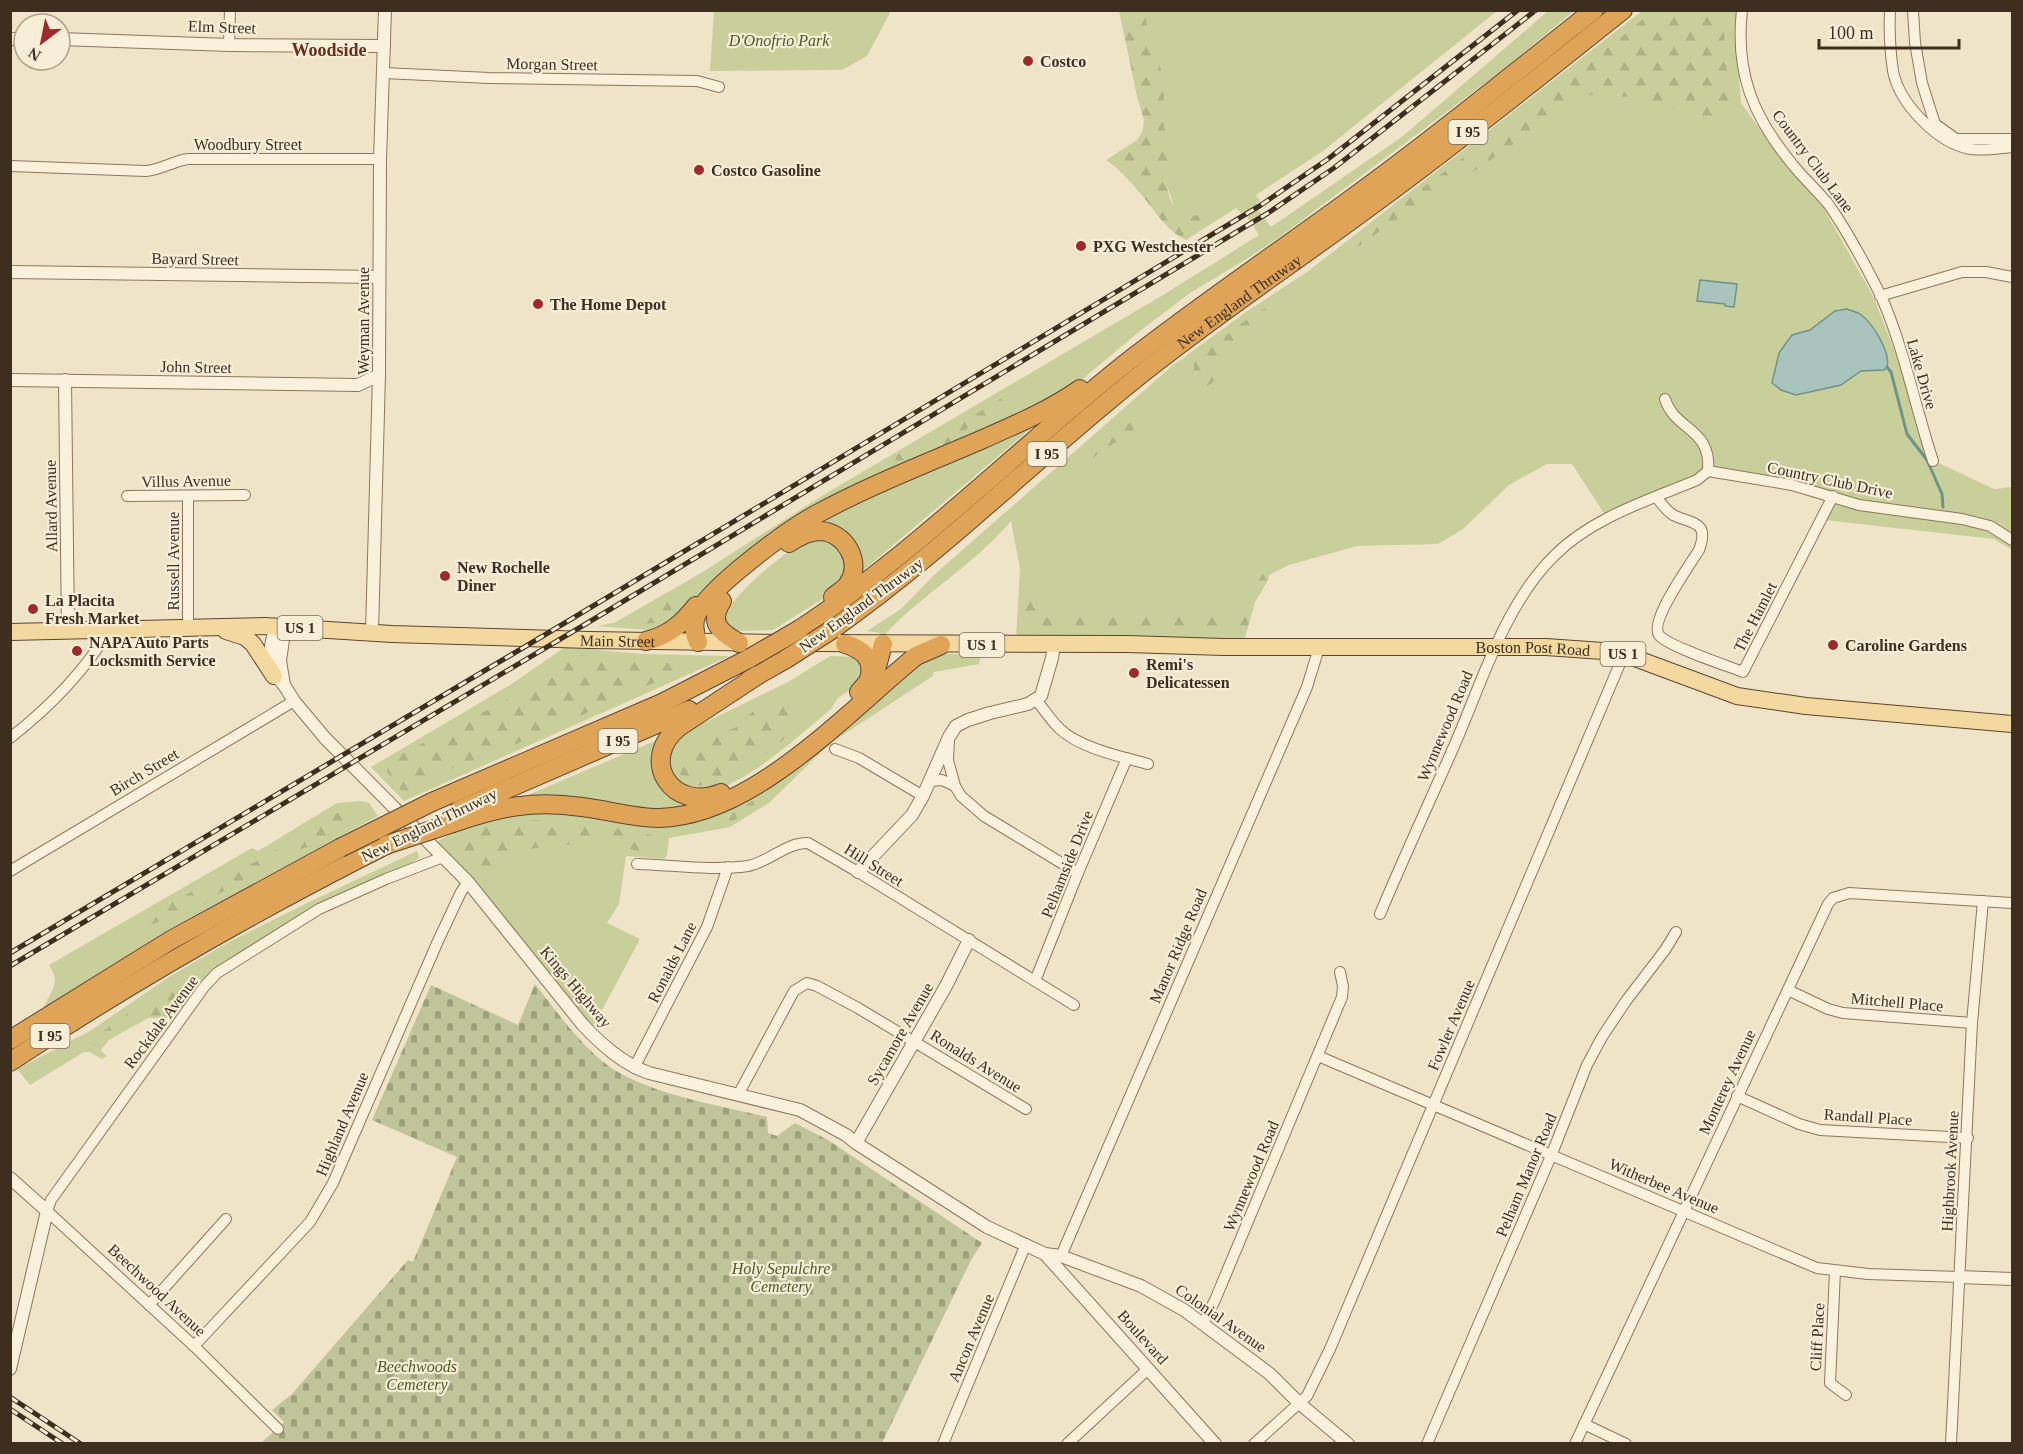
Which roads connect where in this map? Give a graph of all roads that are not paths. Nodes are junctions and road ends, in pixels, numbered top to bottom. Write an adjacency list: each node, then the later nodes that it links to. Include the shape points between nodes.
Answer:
1 (230, 10): 9 (street)
2 (385, 10): 10 (street, Weyman Avenue)
3 (1594, 10): 17 (highway, New England Thruway / I 95)
4 (1623, 10): 17 (highway, New England Thruway / I 95, via 1411,177)
5 (1742, 10): 22 (street, Country Club Lane, via 1739,33 1744,78 1760,116 1791,163 1832,210)
6 (1890, 10): 14 (street, via 1893,72 1904,98 1924,123 1954,144 1971,150)
7 (1913, 10): 13 (street, via 1922,83 1935,124 1956,138)
8 (72, 39): 9 (street, Elm Street)
9 (229, 45): 10 (street, Elm Street)
10 (384, 46): 11 (street, Weyman Avenue)
11 (384, 73): 12 (street, Morgan Street, via 697,81); 15 (street, Weyman Avenue)
12 (719, 87)
13 (2013, 139)
14 (2013, 147)
15 (380, 159): 16 (street, Woodbury Street, via 188,159 146,171); 20 (street, Weyman Avenue)
16 (10, 166)
17 (1305, 243): 19 (highway, New England Thruway / I 95)
18 (10, 272): 20 (street, Bayard Street)
19 (1258, 276): 23 (highway, New England Thruway / I 95); 57 (highway, New England Thruway / I 95, bridge, via 932,553 833,629 786,659)
20 (379, 277): 24 (street, Weyman Avenue)
21 (2013, 277): 22 (street, via 1962,272)
22 (1880, 296): 28 (street, Lake Drive, via 1897,338)
23 (1202, 305): 36 (highway, via 1051,408 825,510 778,538); 41 (highway, New England Thruway / I 95, via 1095,389 889,565)
24 (379, 375): 26 (street, John Street, via 358,385); 45 (street, Weyman Avenue)
25 (10, 380): 26 (street, John Street)
26 (65, 381): 43 (street, Allard Avenue)
27 (1665, 399): 29 (street, via 1671,412 1706,447)
28 (1933, 460)
29 (1708, 471): 33 (street, Country Club Drive); 34 (street, Wynnewood Road, via 1697,480)
30 (245, 495): 32 (street, Villus Avenue)
31 (127, 496): 32 (street, Villus Avenue)
32 (188, 496): 38 (street, Russell Avenue)
33 (1833, 496): 34 (street, The Hamlet, via 1743,672 1659,636 1659,615 1703,540 1702,530 1693,521 1671,514); 35 (street, Country Club Drive, via 1859,505 1962,519 1989,526)
34 (1656, 497): 55 (street, Wynnewood Road, via 1601,522 1554,555 1522,594)
35 (2013, 540)
36 (746, 565): 46 (highway, via 707,593 678,627); 47 (highway, via 699,611 694,629)
37 (722, 601): 41 (highway, via 798,537 813,531 830,533 851,554 852,572 848,584 822,605); 47 (highway); 48 (highway, via 716,612 717,624)
38 (188, 626): 39 (main road, Main Street / US 1); 42 (main road, Main Street / US 1)
39 (208, 626): 40 (main road, Main Street / US 1); 58 (main road, via 245,637)
40 (282, 627): 45 (main road, Main Street / US 1); 58 (street, Kings Highway, via 274,633 269,662)
41 (804, 627): 57 (highway, New England Thruway / I 95, bridge)
42 (110, 629): 43 (main road, Main Street / US 1); 64 (street, via 66,689)
43 (69, 630): 44 (main road, Main Street / US 1)
44 (10, 632)
45 (372, 632): 46 (main road, Main Street / US 1)
46 (646, 641): 47 (main road, Main Street / US 1)
47 (698, 642): 48 (main road, Main Street / US 1)
48 (739, 643): 49 (main road, Main Street / US 1)
49 (845, 644): 50 (main road, Main Street / US 1); 59 (highway, via 863,652 870,662)
50 (888, 644): 51 (main road, Main Street / US 1); 59 (highway)
51 (941, 645): 52 (main road, Main Street / US 1); 59 (highway, via 916,656)
52 (1054, 645): 54 (main road, Main Street / US 1); 60 (street, via 1044,689)
53 (1316, 646): 54 (main road, Boston Post Road / US 1); 55 (main road, Boston Post Road / US 1); 109 (street, Manor Ridge Road, via 1318,651 1307,687)
54 (1224, 647)
55 (1495, 648): 56 (main road, Boston Post Road / US 1, via 1546,647); 81 (street, Wynnewood Road)
56 (1624, 654): 62 (main road, Boston Post Road / US 1, via 1737,696); 97 (street, Fowler Avenue)
57 (754, 667): 59 (highway, via 668,737 661,767 667,782 678,792 707,798 743,781); 71 (highway, New England Thruway / I 95, via 666,720 541,773); 87 (highway, New England Thruway / I 95, bridge, via 505,769 340,848 200,923)
58 (279, 680): 61 (street, Kings Highway)
59 (870, 689): 71 (highway, via 781,769 748,790 702,811 647,818 568,805 527,804)
60 (1036, 700): 63 (street, via 968,720 956,726); 66 (street, via 1071,737)
61 (294, 701): 72 (street, Kings Highway); 75 (street, Birch Street)
62 (2013, 724)
63 (949, 737): 68 (street); 69 (street, via 948,760)
64 (10, 738)
65 (835, 749): 70 (street, via 859,758)
66 (1127, 759): 67 (street); 77 (street, Pelhamside Drive)
67 (1148, 764)
68 (930, 781): 69 (street, via 942,780); 70 (street)
69 (955, 786): 77 (street, via 984,816)
70 (923, 795): 76 (street, via 912,815)
71 (449, 820): 87 (highway, New England Thruway / I 95, bridge, via 386,845)
72 (444, 857): 78 (street, Kings Highway); 103 (street, Rockdale Avenue, via 319,909 217,973 107,1120)
73 (637, 864): 74 (street, Hill Street)
74 (728, 867): 76 (street, Hill Street, via 765,861 808,843); 94 (street, Ronalds Lane, via 707,927)
75 (10, 871)
76 (858, 872): 83 (street, Hill Street)
77 (1078, 873): 85 (street, Pelhamside Drive)
78 (468, 882): 94 (street, Kings Highway, via 584,1025); 115 (street, Highland Avenue, via 460,892 320,1207)
79 (1983, 901): 80 (street, Monterey Avenue); 86 (street, Monterey Avenue, via 1849,893 1833,898); 89 (street, Highbrook Avenue)
80 (2013, 903)
81 (1380, 914)
82 (1676, 932): 101 (street, Pelham Manor Road, via 1602,1037)
83 (969, 940): 85 (street, Hill Street); 91 (street, Sycamore Avenue)
84 (1340, 972): 92 (street, Wynnewood Road, via 1342,997)
85 (1035, 981): 88 (street, Hill Street)
86 (1788, 990): 89 (street, Mitchell Place, via 1843,1013); 96 (street, Monterey Avenue)
87 (83, 1004): 90 (highway, New England Thruway / I 95); 93 (highway, New England Thruway / I 95)
88 (1074, 1005)
89 (1972, 1023): 99 (street, Highbrook Avenue)
90 (10, 1040)
91 (915, 1041): 95 (street, Ronalds Avenue, via 807,983 794,992); 98 (street, Ronalds Avenue); 100 (street, Sycamore Avenue)
92 (1318, 1056): 97 (street, Witherbee Avenue); 114 (street, Wynnewood Road)
93 (10, 1062)
94 (634, 1068): 95 (street, Kings Highway)
95 (738, 1095): 100 (street, Kings Highway, via 800,1110)
96 (1737, 1096): 99 (street, Randall Place, via 1820,1130); 104 (street, Monterey Avenue)
97 (1434, 1104): 101 (street, Witherbee Avenue); 119 (street, Fowler Avenue, via 1330,1349 1308,1396)
98 (1026, 1110)
99 (1968, 1138): 111 (street, Highbrook Avenue)
100 (856, 1143): 106 (street, Kings Highway)
101 (1551, 1156): 104 (street, Witherbee Avenue); 127 (street, Pelham Manor Road)
102 (10, 1178): 103 (street, Beechwood Avenue)
103 (47, 1211): 113 (street, Beechwood Avenue); 116 (street)
104 (1683, 1212): 110 (street, Witherbee Avenue, via 1817,1268); 120 (street, Monterey Avenue)
105 (226, 1219): 113 (street)
106 (987, 1227): 107 (street, Colonial Avenue)
107 (1026, 1244): 108 (street, Colonial Avenue); 122 (street, Ancon Avenue)
108 (1045, 1254): 109 (street, Colonial Avenue); 117 (street, Boulevard)
109 (1061, 1256): 114 (street, Colonial Avenue, via 1160,1295)
110 (1835, 1271): 111 (street, Witherbee Avenue); 118 (street, Cliff Place, via 1830,1383)
111 (1959, 1276): 112 (street, Witherbee Avenue); 130 (street, Highbrook Avenue)
112 (2013, 1279)
113 (149, 1305): 115 (street, Beechwood Avenue)
114 (1203, 1324): 119 (street, Colonial Avenue, via 1270,1374)
115 (194, 1346): 121 (street, Beechwood Avenue)
116 (10, 1369)
117 (1148, 1369): 123 (street); 124 (street, Boulevard)
118 (1846, 1395)
119 (1299, 1403): 125 (street, Fowler Avenue); 126 (street, Colonial Avenue)
120 (1584, 1424): 128 (street, Monterey Avenue); 129 (street)
121 (278, 1429)
122 (944, 1443)
123 (1067, 1443)
124 (1215, 1443)
125 (1254, 1443)
126 (1348, 1443)
127 (1427, 1443)
128 (1575, 1443)
129 (1626, 1443)
130 (1951, 1443)

